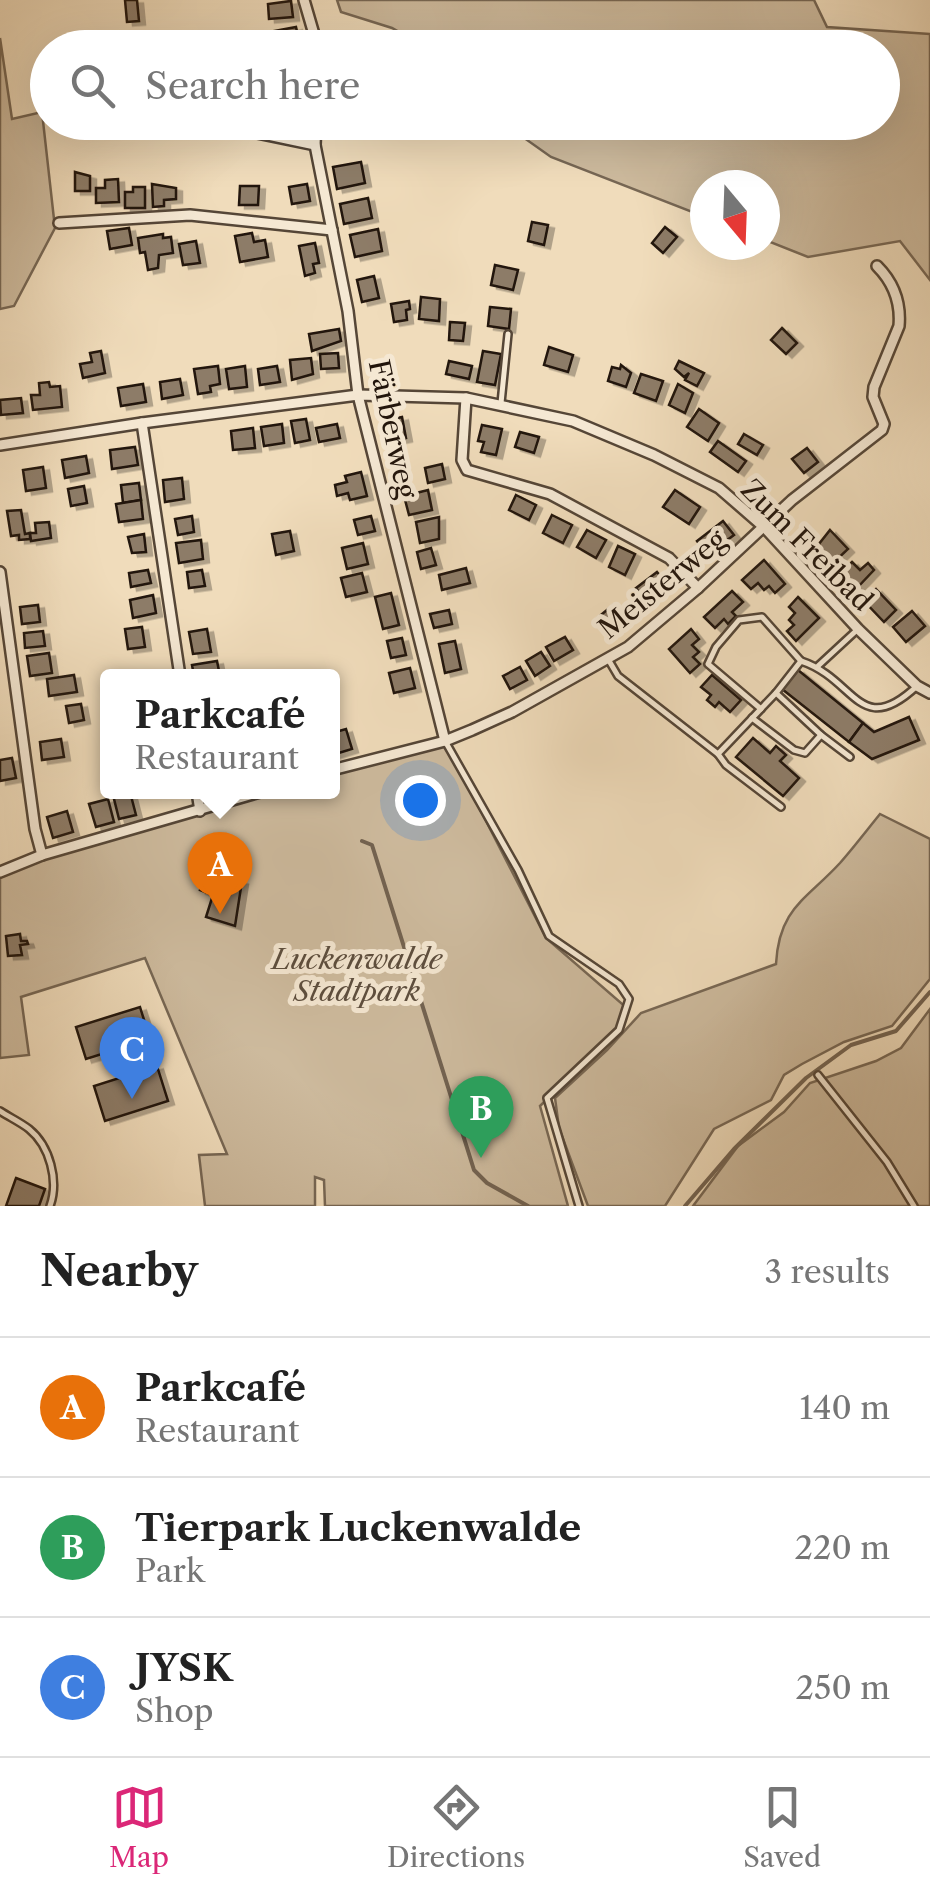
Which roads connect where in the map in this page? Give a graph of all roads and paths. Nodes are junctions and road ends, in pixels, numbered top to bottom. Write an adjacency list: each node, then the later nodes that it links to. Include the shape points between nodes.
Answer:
1 (304, 0): 2 (street)
2 (313, 30)
3 (291, 140): 5 (street)
4 (315, 140): 5 (street, Färberweg)
5 (315, 145): 7 (street, Färberweg)
6 (60, 223): 7 (street, via 190,215)
7 (332, 230): 10 (street, Färberweg)
8 (877, 266): 15 (street, Meisterweg, via 893,287 900,315 874,387 882,430)
9 (508, 334): 12 (lane)
10 (358, 395): 11 (street, Zum Freibad); 13 (street, Zum Freibad); 29 (street, Färberweg)
11 (466, 398): 12 (street, Zum Freibad); 17 (street, via 462,460 468,470 550,494 669,558)
12 (501, 404): 15 (street, Zum Freibad, via 573,421 654,455 719,488)
13 (142, 423): 14 (street, Zum Freibad); 22 (street)
14 (0, 446)
15 (765, 528): 17 (street, Meisterweg); 18 (street, Zum Freibad)
16 (0, 572): 37 (street)
17 (698, 588): 19 (street, Meisterweg)
18 (858, 629): 21 (lane); 23 (street, Zum Freibad)
19 (608, 659): 29 (street, Meisterweg); 30 (lane, via 618,676)
20 (800, 661): 21 (lane); 24 (lane); 26 (lane, via 762,617 739,620 716,648 708,664)
21 (818, 666): 23 (lane, via 876,710)
22 (179, 669)
23 (917, 686): 25 (street, Zum Freibad)
24 (776, 693): 26 (lane); 28 (lane)
25 (930, 693)
26 (761, 710): 27 (lane)
27 (752, 718): 28 (lane, via 805,754); 30 (lane)
28 (821, 735): 31 (lane)
29 (445, 741): 32 (street, Meisterweg); 42 (lane, via 550,936 630,998 618,1030 548,1098)
30 (718, 754): 35 (lane)
31 (850, 756)
32 (340, 768)
33 (198, 799): 36 (street)
34 (237, 799): 36 (street)
35 (781, 806)
36 (200, 810): 37 (street)
37 (42, 855): 38 (street)
38 (0, 872)
39 (818, 1075): 43 (lane)
40 (0, 1112): 41 (lane, via 27,1127 44,1150 54,1180)
41 (50, 1206)
42 (578, 1206)
43 (914, 1206)

